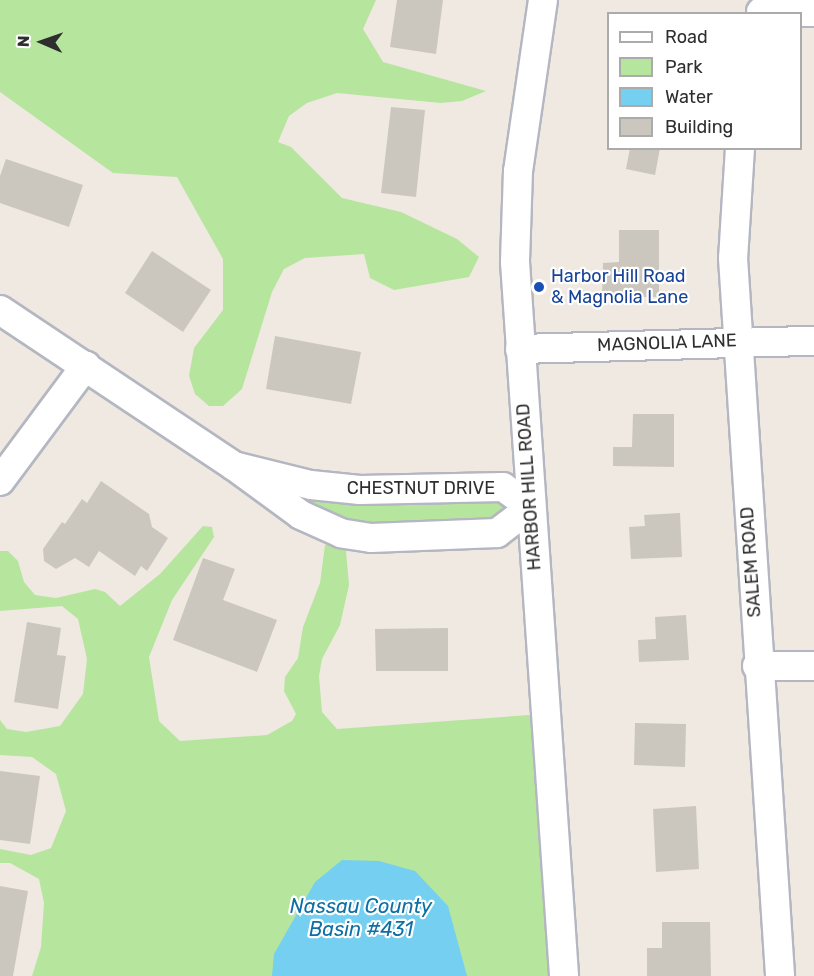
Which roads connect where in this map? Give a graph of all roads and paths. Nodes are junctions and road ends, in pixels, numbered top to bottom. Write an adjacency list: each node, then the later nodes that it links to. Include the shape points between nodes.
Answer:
1 (543, 0): 8 (street, HARBOR HILL ROAD, via 515,211)
2 (762, 8): 3 (street)
3 (814, 12)
4 (740, 150): 6 (street, SALEM ROAD, via 733,218)
5 (0, 310): 9 (street, CHESTNUT DRIVE)
6 (737, 340): 7 (street, MAGNOLIA LANE); 8 (street, MAGNOLIA LANE); 13 (street, SALEM ROAD)
7 (814, 341)
8 (520, 349): 12 (street, HARBOR HILL ROAD)
9 (86, 365): 10 (street, CHESTNUT DRIVE); 11 (street)
10 (234, 466): 12 (street, CHESTNUT DRIVE, via 302,483 360,490 503,487); 12 (street, CHESTNUT DRIVE, via 301,515 341,532 371,538 497,533)
11 (0, 481)
12 (531, 507): 15 (street, HARBOR HILL ROAD)
13 (757, 666): 14 (street); 16 (street, SALEM ROAD)
14 (814, 666)
15 (564, 976)
16 (780, 976)

